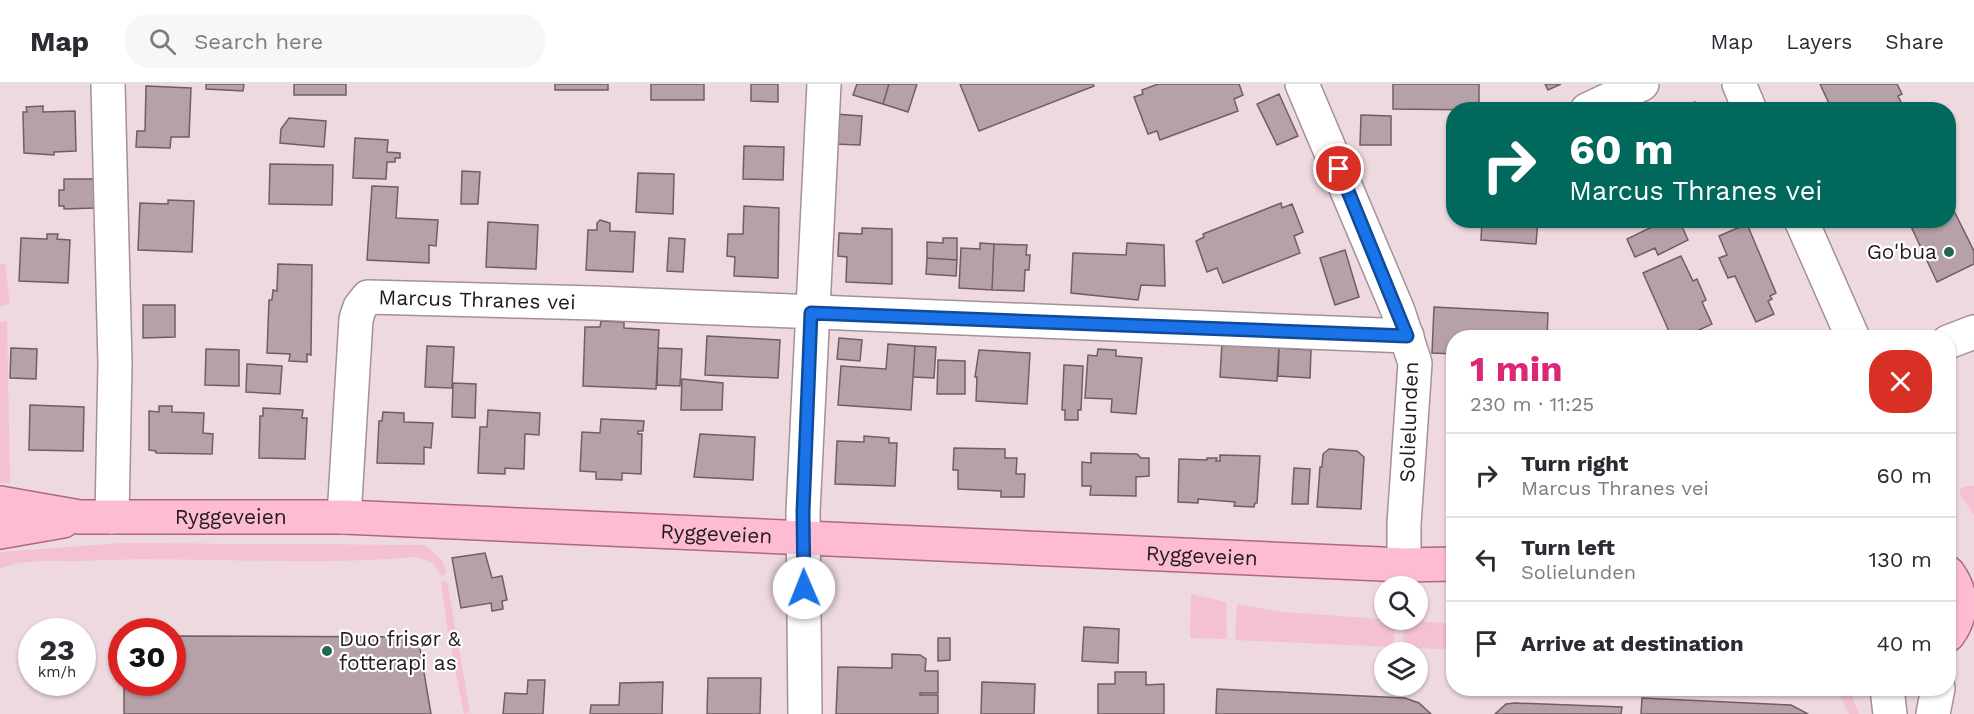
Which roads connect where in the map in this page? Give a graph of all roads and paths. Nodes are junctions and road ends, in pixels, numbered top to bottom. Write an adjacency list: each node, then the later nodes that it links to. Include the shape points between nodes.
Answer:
1 (108, 84): 15 (street, via 115,364)
2 (824, 84): 9 (street)
3 (1302, 84): 12 (street, Solielunden)
4 (1642, 84): 6 (street)
5 (1738, 84): 7 (street)
6 (1604, 102)
7 (1746, 102)
8 (1805, 228): 10 (street)
9 (811, 313): 12 (street, Marcus Thranes vei); 16 (street, Marcus Thranes vei, via 368,297 356,319); 18 (street)
10 (1849, 330)
11 (1974, 332): 13 (street)
12 (1407, 336): 19 (street, Solielunden, via 1414,363 1404,524)
13 (1956, 339)
14 (0, 502): 15 (main road, Ryggeveien)
15 (96, 517): 16 (main road, Ryggeveien); 17 (main road, Ryggeveien)
16 (344, 517): 18 (main road, Ryggeveien)
17 (0, 532)
18 (804, 537): 19 (main road, Ryggeveien); 24 (street)
19 (1435, 566)
20 (1959, 579): 21 (main road)
21 (1959, 628)
22 (1888, 696): 25 (street)
23 (1936, 696): 26 (street)
24 (805, 714)
25 (1890, 714)
26 (1933, 714)

